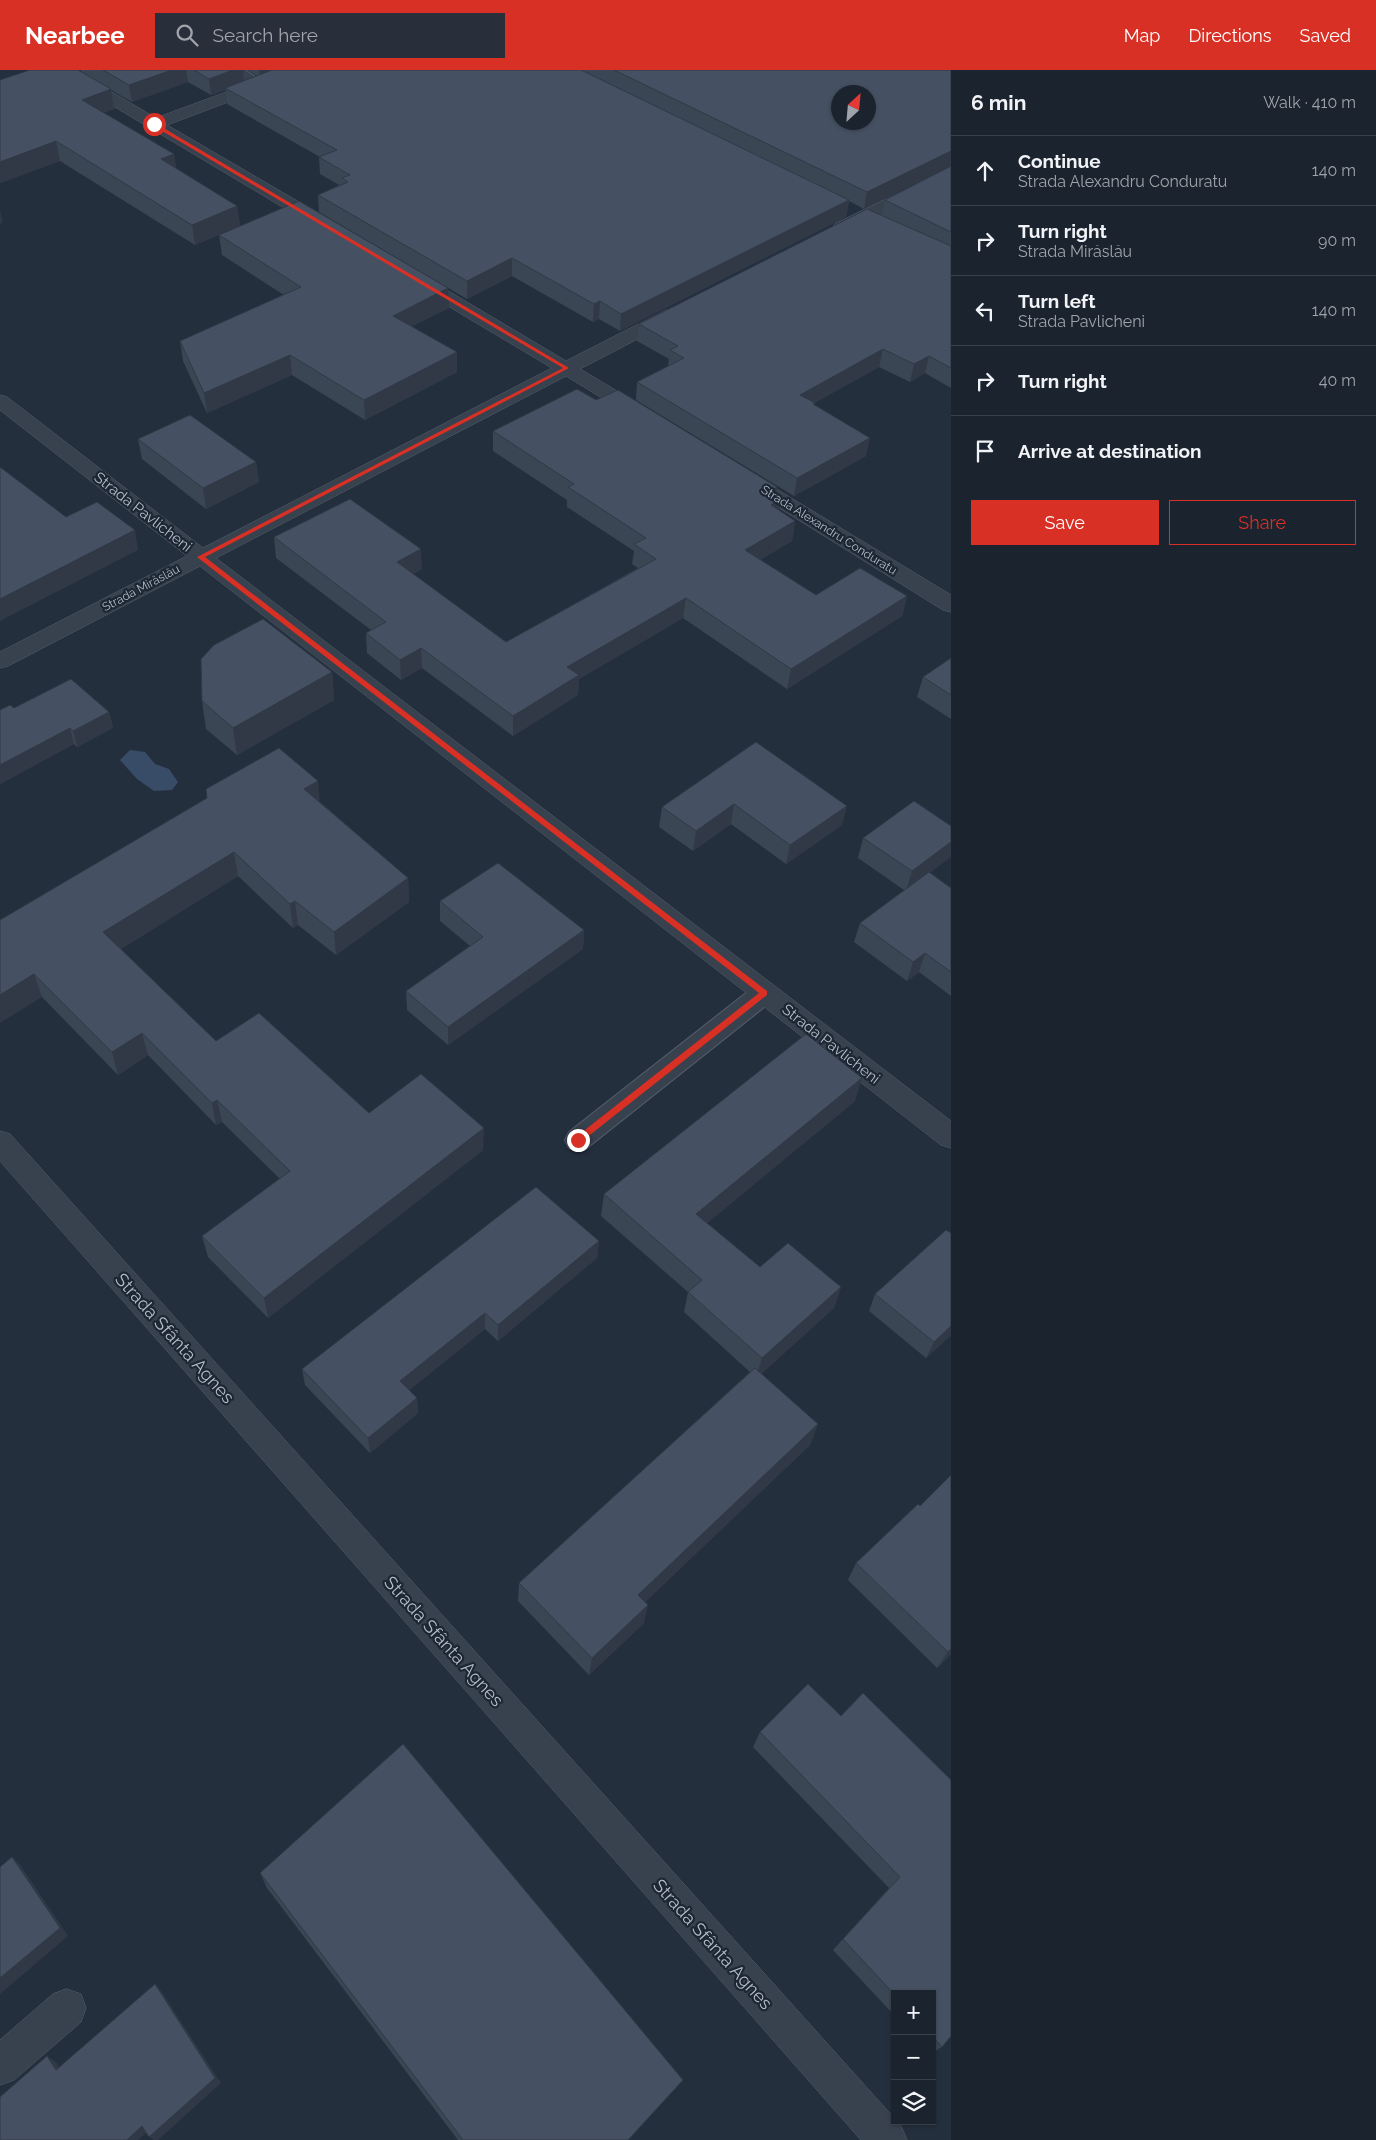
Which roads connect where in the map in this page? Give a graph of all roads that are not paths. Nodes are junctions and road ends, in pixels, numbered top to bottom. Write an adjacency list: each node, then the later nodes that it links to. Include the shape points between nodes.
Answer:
1 (63, 70): 5 (street)
2 (234, 70): 4 (lane)
3 (300, 70): 4 (street)
4 (260, 85): 5 (street)
5 (154, 124): 10 (street)
6 (951, 173): 8 (street)
7 (846, 208): 8 (street)
8 (864, 216): 9 (street); 11 (street)
9 (882, 225)
10 (334, 231)
11 (829, 234)
12 (403, 271): 14 (street)
13 (688, 306): 14 (street, Strada Mirăslău)
14 (567, 368): 16 (street); 18 (street, Strada Mirăslău)
15 (0, 401): 18 (street, Strada Pavlicheni)
16 (658, 425)
17 (734, 471): 19 (street, Strada Alexandru Conduratu)
18 (200, 557): 20 (street, Strada Mirăslău); 21 (street, Strada Pavlicheni)
19 (951, 605)
20 (0, 661)
21 (764, 993): 22 (street, Strada Pavlicheni); 23 (lane)
22 (951, 1137)
23 (578, 1140)
24 (0, 1142): 27 (street, Strada Sfânta Agnes)
25 (67, 2008): 26 (street)
26 (0, 2066)
27 (887, 2140)

